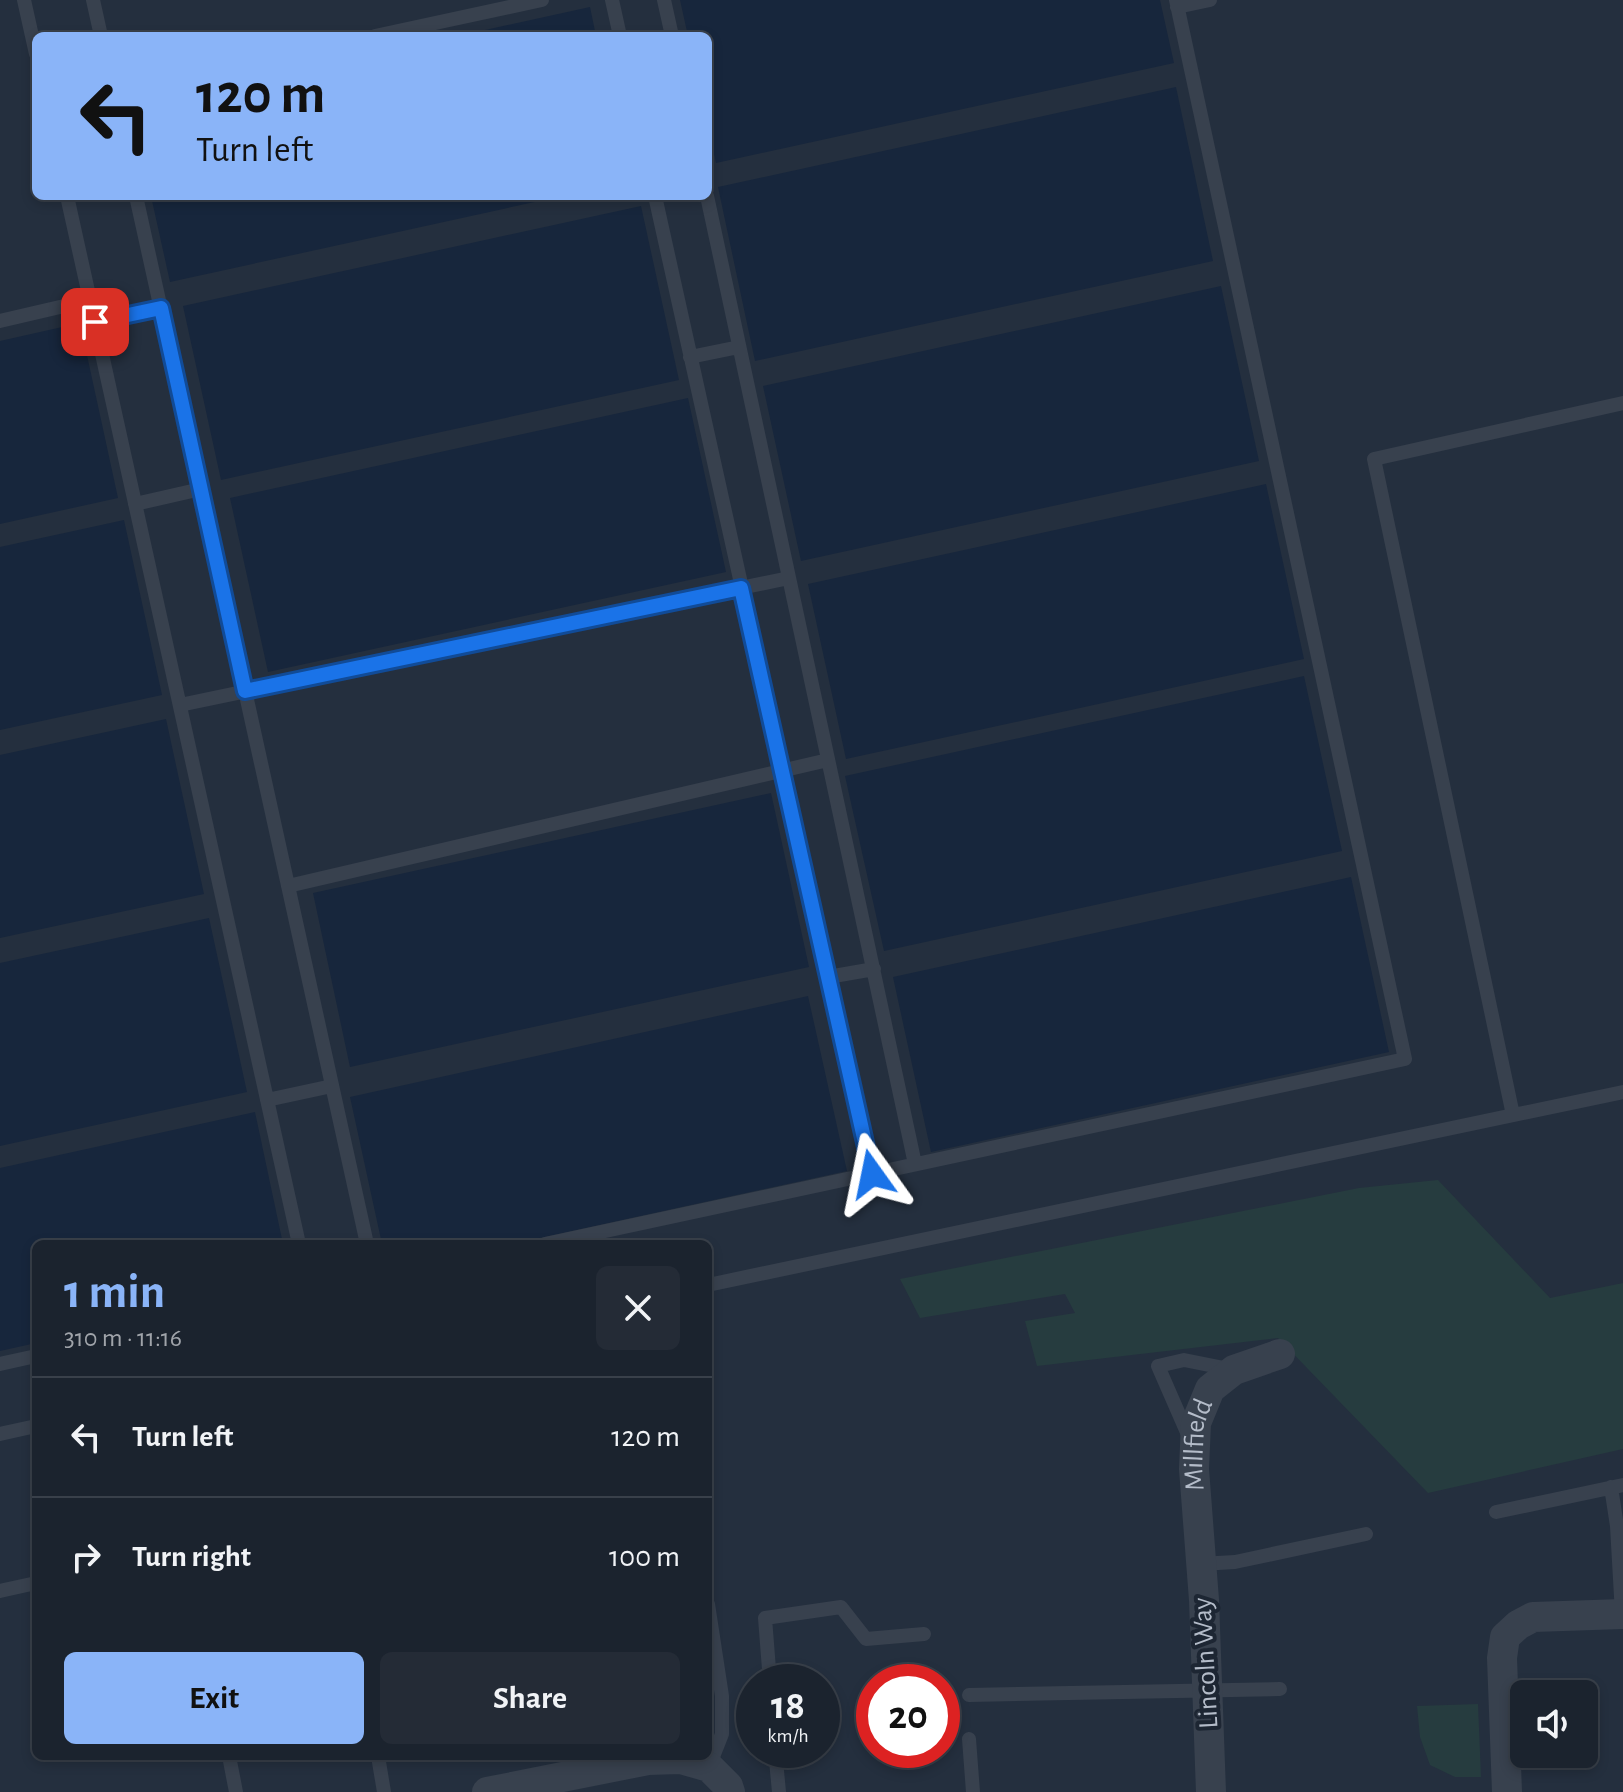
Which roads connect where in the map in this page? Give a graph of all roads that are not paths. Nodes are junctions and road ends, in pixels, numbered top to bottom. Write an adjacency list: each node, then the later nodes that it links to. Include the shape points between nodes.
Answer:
1 (24, 0): 12 (lane)
2 (93, 0): 8 (lane)
3 (542, 0): 9 (lane)
4 (612, 0): 10 (lane)
5 (664, 0): 11 (lane)
6 (1210, 0): 7 (lane)
7 (1176, 4): 39 (lane, via 1405,1059)
8 (100, 32)
9 (394, 32)
10 (619, 32)
11 (671, 32)
12 (32, 36)
13 (68, 200): 17 (lane)
14 (137, 200): 18 (lane)
15 (656, 200): 22 (lane)
16 (708, 200): 21 (lane)
17 (90, 300): 19 (lane); 20 (lane)
18 (161, 308): 20 (lane); 24 (lane)
19 (0, 321)
20 (95, 322): 25 (lane)
21 (739, 347): 22 (lane); 26 (lane)
22 (690, 357): 27 (lane)
23 (1623, 403): 38 (lane, via 1374,459)
24 (201, 489): 25 (lane); 28 (lane)
25 (135, 504): 29 (lane)
26 (789, 578): 27 (lane); 30 (lane)
27 (741, 588): 28 (lane); 31 (lane)
28 (245, 691): 29 (lane); 32 (lane)
29 (180, 705): 37 (lane)
30 (828, 760): 31 (lane); 33 (lane)
31 (782, 771): 32 (lane); 34 (lane)
32 (288, 886): 35 (lane)
33 (874, 969): 34 (lane); 39 (lane)
34 (828, 977): 40 (lane)
35 (332, 1086): 37 (lane); 42 (lane)
36 (1623, 1092): 38 (lane)
37 (267, 1100): 41 (lane)
38 (1513, 1115): 44 (lane)
39 (915, 1164): 40 (lane)
40 (872, 1174): 43 (lane)
41 (298, 1240)
42 (366, 1240)
43 (564, 1240)
44 (712, 1284)
45 (1280, 1354): 48 (street, Millfield)
46 (32, 1357): 47 (lane)
47 (0, 1364)
48 (1234, 1370): 51 (street, Millfield, via 1210,1389 1196,1423); 51 (lane, via 1184,1360 1158,1366)
49 (32, 1427): 50 (lane)
50 (0, 1434)
51 (1195, 1450): 55 (street, Millfield)
52 (1617, 1486): 53 (lane); 58 (lane)
53 (1496, 1512)
54 (1366, 1534): 55 (lane, via 1235,1562)
55 (1199, 1549): 63 (street, Lincoln Way)
56 (32, 1584): 57 (lane)
57 (0, 1591)
58 (1623, 1614): 82 (street, via 1533,1617 1505,1637)
59 (712, 1630): 66 (lane, via 722,1696 722,1734)
60 (924, 1634): 61 (lane, via 866,1639 841,1607 765,1618)
61 (769, 1664)
62 (1280, 1689): 63 (lane)
63 (1207, 1691): 64 (lane); 81 (street, Lincoln Way)
64 (969, 1695)
65 (969, 1739): 80 (lane)
66 (712, 1759)
67 (230, 1760): 75 (lane)
68 (379, 1760): 76 (lane)
69 (648, 1760): 72 (street)
70 (684, 1760): 73 (street)
71 (712, 1760): 73 (lane)
72 (596, 1763): 77 (street)
73 (709, 1767): 78 (street)
74 (777, 1768): 79 (lane)
75 (236, 1792)
76 (384, 1792)
77 (487, 1792)
78 (730, 1792)
79 (779, 1792)
80 (973, 1792)
81 (1211, 1792)
82 (1507, 1792)

